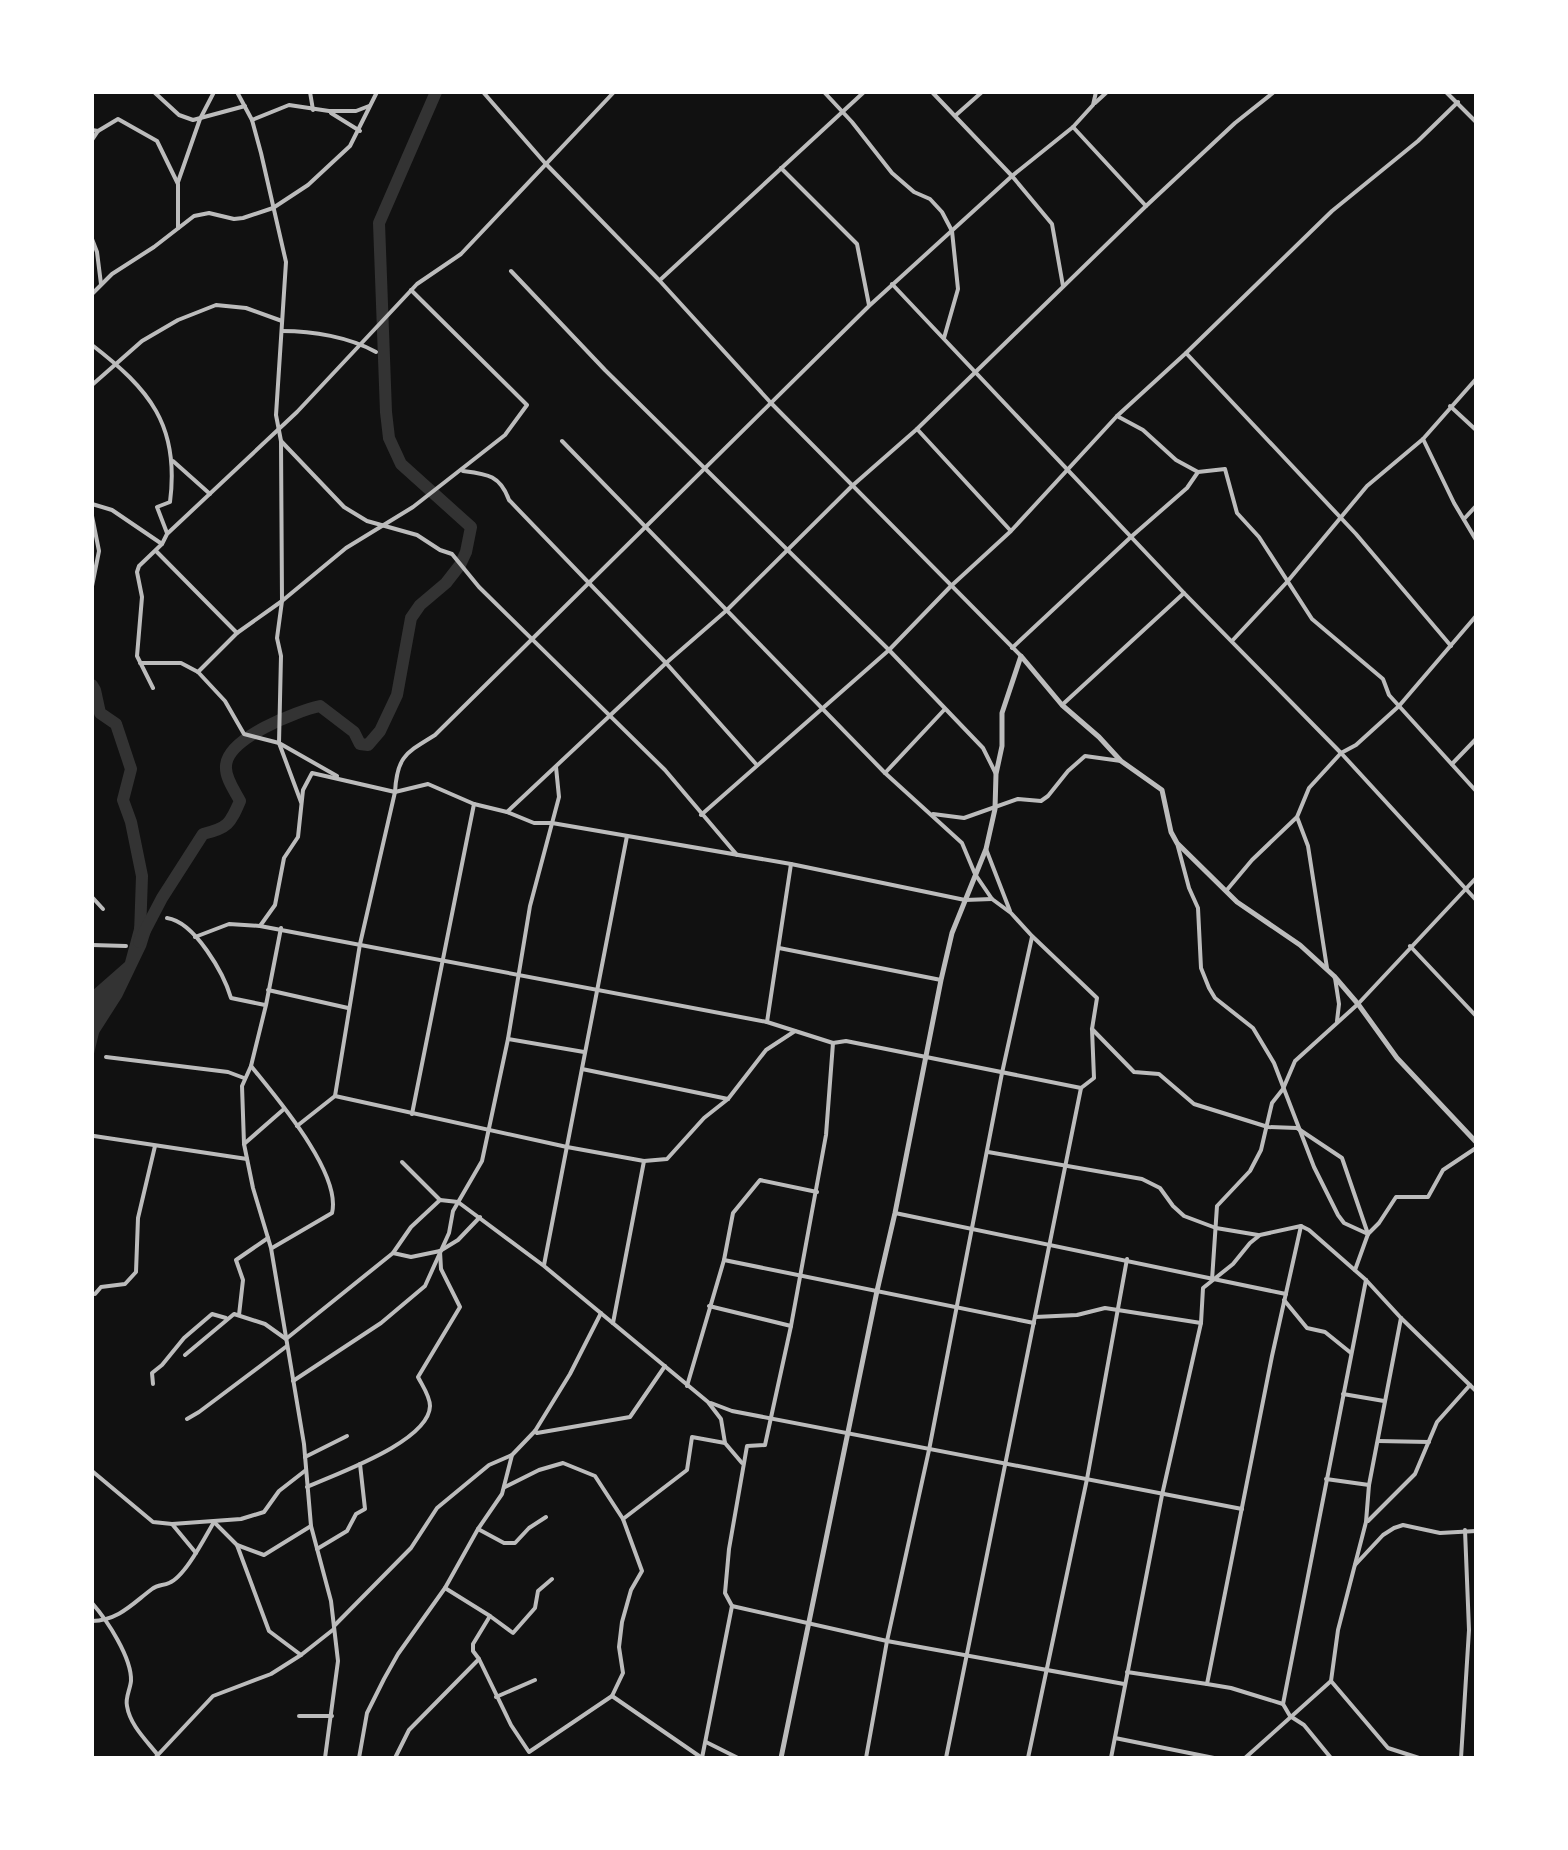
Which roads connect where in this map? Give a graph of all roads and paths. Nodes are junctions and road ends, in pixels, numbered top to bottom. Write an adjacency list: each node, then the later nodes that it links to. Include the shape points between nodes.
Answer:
1 (154, 92): 24 (street, via 186,118)
2 (214, 92): 24 (street)
3 (237, 92): 18 (street)
4 (310, 92): 20 (street)
5 (377, 92): 19 (street)
6 (483, 92): 31 (street)
7 (614, 92): 31 (street)
8 (824, 92): 22 (street)
9 (864, 92): 22 (street)
10 (932, 92): 23 (street)
11 (982, 92): 23 (street)
12 (1096, 92): 17 (street)
13 (1107, 92): 17 (street)
14 (1274, 92): 35 (street)
15 (1446, 92): 16 (street)
16 (1458, 102): 26 (street); 54 (street, via 1332,211)
17 (1093, 105): 27 (street)
18 (245, 106): 24 (street); 25 (street)
19 (369, 106): 21 (street); 29 (street)
20 (313, 110): 21 (street); 25 (street, via 289,105)
21 (329, 111): 29 (street)
22 (843, 112): 32 (street); 38 (street, via 892,173 942,212)
23 (956, 115): 33 (street)
24 (200, 119): 34 (street)
25 (252, 120): 36 (street)
26 (1476, 122)
27 (1073, 127): 33 (street); 35 (street)
28 (95, 130): 30 (street); 34 (street, via 118,119 147,133 157,141)
29 (360, 131): 36 (street, via 308,185)
30 (92, 140)
31 (545, 163): 41 (street); 45 (street, via 461,254)
32 (781, 168): 41 (street); 47 (street, via 857,244)
33 (1012, 176): 38 (street); 44 (street, via 1052,224)
34 (178, 184): 37 (street)
35 (1146, 206): 44 (street)
36 (273, 208): 37 (street, via 234,219 202,213); 48 (street, via 286,262)
37 (178, 228): 42 (street)
38 (952, 231): 43 (street); 50 (street, via 958,289)
39 (92, 239): 42 (street)
40 (511, 271): 69 (street)
41 (659, 280): 59 (street)
42 (101, 284): 46 (street)
43 (892, 284): 47 (street); 50 (street)
44 (1063, 286): 56 (street)
45 (411, 290): 51 (street); 71 (street, via 527,405 505,435)
46 (92, 294)
47 (869, 306): 59 (street)
48 (283, 321): 49 (street); 55 (street, via 246,308 216,305 178,320)
49 (282, 331): 51 (street, via 307,331); 62 (street)
50 (944, 338): 56 (street)
51 (361, 344): 53 (street); 62 (street)
52 (92, 345): 55 (street)
53 (376, 352)
54 (1186, 353): 61 (street); 78 (street)
55 (116, 363): 58 (street); 68 (street, via 148,396)
56 (975, 370): 63 (street); 70 (street)
57 (1476, 379): 60 (street)
58 (92, 385)
59 (771, 403): 69 (street); 73 (street)
60 (1450, 406): 64 (street); 65 (street)
61 (1117, 416): 70 (street); 72 (street)
62 (279, 429): 66 (street); 74 (street)
63 (917, 429): 73 (street); 82 (street)
64 (1476, 430)
65 (1423, 439): 78 (street, via 1367,486); 79 (street)
66 (281, 441): 80 (street, via 344,507); 94 (street)
67 (562, 441): 81 (street)
68 (171, 459): 74 (street); 83 (street, via 170,502 157,507)
69 (706, 469): 81 (street); 87 (street)
70 (1068, 469): 82 (street); 84 (street)
71 (461, 471): 80 (street); 90 (street, via 488,474 504,486 509,500)
72 (1198, 472): 84 (street); 89 (street, via 1225,469 1237,513)
73 (852, 486): 87 (street); 92 (street)
74 (210, 494): 83 (street)
75 (92, 504): 86 (street, via 112,510)
76 (1476, 506): 79 (street)
77 (92, 516): 91 (street, via 99,551)
78 (1340, 519): 89 (street); 100 (street)
79 (1464, 519): 85 (street)
80 (384, 526): 94 (street, via 346,548); 98 (street, via 417,535 452,554)
81 (645, 527): 90 (street); 95 (street)
82 (1011, 531): 92 (street)
83 (167, 534): 86 (street)
84 (1132, 536): 93 (street); 101 (street)
85 (1476, 540)
86 (162, 544): 88 (street)
87 (789, 549): 95 (street); 102 (street)
88 (156, 551): 97 (street); 104 (street, via 137,572 142,589)
89 (1287, 582): 99 (street); 109 (street, via 1312,619 1383,679)
90 (587, 583): 98 (street); 105 (street)
91 (92, 586)
92 (951, 586): 101 (street); 102 (street)
93 (1184, 593): 99 (street); 108 (street)
94 (282, 601): 97 (street); 114 (street, via 277,638)
95 (727, 610): 105 (street); 110 (street)
96 (1476, 616): 100 (street)
97 (237, 633): 106 (street)
98 (531, 639): 112 (street); 124 (street, via 435,735 409,749 396,775)
99 (1232, 641): 115 (street)
100 (1451, 646): 109 (street)
101 (1012, 648): 103 (street)
102 (889, 650): 110 (street); 111 (street)
103 (1021, 656): 108 (street); 121 (street, via 1002,713)
104 (140, 663): 106 (street, via 181,663); 107 (street)
105 (666, 663): 112 (street); 117 (street)
106 (198, 672): 114 (street, via 225,701 238,729)
107 (153, 688)
108 (1062, 705): 116 (street)
109 (1399, 706): 115 (street); 118 (street)
110 (823, 708): 117 (street); 120 (street)
111 (944, 710): 120 (street); 121 (street, via 983,748)
112 (609, 718): 119 (street); 130 (street, via 665,770)
113 (1476, 739): 118 (street)
114 (279, 743): 122 (street); 125 (street)
115 (1341, 753): 131 (street, via 1309,788); 140 (street)
116 (1121, 761): 127 (street, via 1085,756 1041,801 1018,799); 134 (street, via 1162,790)
117 (756, 764): 130 (street)
118 (1452, 764): 123 (street)
119 (556, 767): 128 (street); 132 (street, via 559,797)
120 (885, 773): 129 (street)
121 (996, 774): 127 (street)
122 (346, 781): 124 (street); 125 (street, via 312,773)
123 (1476, 791)
124 (395, 792): 126 (street, via 428,784); 153 (street)
125 (302, 804): 149 (street, via 298,837 284,858 275,905)
126 (474, 804): 128 (street); 158 (street)
127 (995, 809): 129 (street, via 964,818); 135 (street)
128 (507, 812): 132 (street, via 534,823)
129 (930, 814): 138 (street, via 962,843)
130 (701, 815): 136 (street)
131 (1297, 817): 141 (street); 159 (street, via 1308,846)
132 (552, 823): 133 (street); 160 (street)
133 (627, 836): 136 (street); 164 (street)
134 (1177, 843): 141 (street); 183 (street, via 1198,908 1201,968 1209,988 1253,1028)
135 (986, 849): 138 (street); 147 (street)
136 (738, 857): 137 (street)
137 (791, 864): 144 (street); 157 (street)
138 (975, 874): 143 (street); 144 (street)
139 (1476, 878): 140 (street)
140 (1465, 889): 145 (street); 156 (street)
141 (1226, 891): 159 (street)
142 (92, 897): 146 (street)
143 (992, 899): 144 (street); 147 (street)
144 (965, 900): 162 (street)
145 (1476, 900)
146 (103, 909)
147 (1011, 913): 151 (street)
148 (167, 918): 152 (street)
149 (260, 926): 150 (street); 152 (street, via 229,924)
150 (281, 928): 153 (street); 163 (street)
151 (1032, 936): 171 (street, via 1097,998); 180 (street)
152 (195, 937): 166 (street, via 224,975 231,998)
153 (360, 944): 158 (street); 167 (street)
154 (92, 945): 155 (street)
155 (126, 946)
156 (1410, 946): 165 (street); 168 (street)
157 (779, 948): 162 (street); 169 (street)
158 (443, 962): 160 (street); 187 (street)
159 (1327, 970): 161 (street)
160 (518, 976): 164 (street); 173 (street)
161 (1334, 976): 165 (street); 170 (street)
162 (941, 980): 177 (street)
163 (267, 990): 166 (street); 167 (street)
164 (599, 990): 169 (street); 175 (street)
165 (1358, 1004): 170 (street); 193 (street, via 1397,1058)
166 (266, 1005): 178 (street)
167 (348, 1008): 184 (street)
168 (1476, 1016)
169 (767, 1022): 172 (street)
170 (1337, 1024): 183 (street, via 1295,1061)
171 (1092, 1029): 182 (street, via 1094,1078); 189 (street, via 1134,1072 1159,1074 1194,1104)
172 (795, 1031): 174 (street); 185 (street, via 766,1050)
173 (508, 1039): 175 (street); 191 (street)
174 (833, 1043): 177 (street); 203 (street)
175 (584, 1052): 179 (street)
176 (106, 1057): 181 (street)
177 (926, 1057): 180 (street); 206 (street)
178 (251, 1066): 181 (street); 186 (street)
179 (582, 1069): 185 (street); 196 (street)
180 (1002, 1073): 182 (street); 198 (street)
181 (244, 1078): 194 (street)
182 (1081, 1088): 202 (street)
183 (1283, 1089): 189 (street, via 1272,1103); 190 (street)
184 (335, 1096): 187 (street); 188 (street)
185 (728, 1099): 200 (street, via 667,1159)
186 (285, 1108): 188 (street); 194 (street)
187 (412, 1114): 191 (street)
188 (297, 1126): 215 (street, via 324,1169 334,1204 332,1213)
189 (1268, 1127): 190 (street); 209 (street, via 1250,1171 1217,1206)
190 (1297, 1128): 211 (street, via 1338,1215); 211 (street, via 1342,1158)
191 (490, 1131): 196 (street); 205 (street, via 482,1161)
192 (94, 1136): 195 (street)
193 (1476, 1142)
194 (244, 1144): 199 (street)
195 (155, 1146): 199 (street); 226 (street, via 138,1218 136,1272 125,1284 101,1287)
196 (567, 1147): 200 (street); 220 (street)
197 (1476, 1148): 211 (street, via 1443,1170 1428,1197 1396,1197)
198 (988, 1152): 202 (street); 210 (street)
199 (247, 1159): 213 (street)
200 (644, 1161): 237 (street)
201 (402, 1162): 204 (street)
202 (1066, 1166): 209 (street, via 1142,1179 1160,1188 1184,1216); 214 (street)
203 (817, 1192): 219 (street, via 760,1180 733,1213); 222 (street)
204 (440, 1200): 205 (street); 217 (street)
205 (458, 1202): 207 (street); 216 (street)
206 (895, 1213): 210 (street); 225 (street)
207 (480, 1217): 216 (street); 220 (street)
208 (1301, 1226): 212 (street); 221 (street); 227 (street)
209 (1216, 1228): 212 (street); 223 (street)
210 (974, 1230): 214 (street); 230 (street)
211 (1368, 1234): 221 (street)
212 (1260, 1235): 223 (street)
213 (268, 1238): 215 (street); 233 (street, via 236,1260 243,1280)
214 (1051, 1243): 218 (street); 236 (street)
215 (271, 1248): 240 (street)
216 (440, 1251): 217 (street, via 411,1257); 245 (street, via 425,1286 408,1303); 264 (street, via 441,1269 460,1307 418,1377 428,1396 427,1415 408,1438)
217 (393, 1253): 240 (street)
218 (1127, 1259): 223 (street); 231 (street)
219 (724, 1260): 222 (street); 229 (street)
220 (544, 1266): 232 (street)
221 (1355, 1270): 224 (street)
222 (801, 1274): 225 (street); 239 (street)
223 (1212, 1280): 227 (street); 238 (street, via 1203,1288)
224 (1366, 1280): 235 (street); 242 (street)
225 (877, 1291): 230 (street); 256 (street)
226 (95, 1294)
227 (1286, 1294): 228 (street)
228 (1284, 1300): 242 (street, via 1307,1328 1325,1332); 275 (street)
229 (709, 1306): 239 (street); 248 (street)
230 (957, 1306): 236 (street); 261 (street)
231 (1119, 1309): 236 (street); 238 (street); 269 (street)
232 (601, 1313): 237 (street); 255 (street)
233 (239, 1315): 234 (street); 240 (street)
234 (226, 1318): 243 (street); 246 (street, via 212,1314 184,1338 152,1373)
235 (1401, 1318): 247 (street); 251 (street)
236 (1035, 1320): 266 (street)
237 (613, 1323): 244 (street)
238 (1201, 1323): 274 (street)
239 (791, 1326): 253 (street)
240 (286, 1339): 241 (street)
241 (287, 1346): 245 (street); 254 (street)
242 (1351, 1353): 250 (street)
243 (185, 1355)
244 (665, 1366): 248 (street); 255 (street, via 630,1417)
245 (293, 1381): 263 (street)
246 (153, 1384)
247 (1470, 1385): 249 (street); 259 (street, via 1437,1422)
248 (687, 1386): 252 (street)
249 (1476, 1391)
250 (1343, 1394): 251 (street); 270 (street)
251 (1384, 1401): 258 (street)
252 (708, 1402): 253 (street); 260 (street, via 721,1419)
253 (769, 1417): 256 (street); 265 (street, via 765,1445 747,1446)
254 (187, 1419)
255 (535, 1431): 262 (street)
256 (848, 1433): 261 (street); 296 (street)
257 (347, 1436): 263 (street)
258 (1378, 1441): 259 (street); 271 (street)
259 (1429, 1442): 279 (street, via 1415,1474)
260 (725, 1443): 265 (street); 277 (street, via 692,1437 687,1470)
261 (929, 1450): 266 (street); 298 (street)
262 (512, 1455): 273 (street); 297 (street, via 489,1465 437,1508 411,1548)
263 (305, 1457): 267 (street)
264 (360, 1464): 272 (street); 286 (street, via 365,1509 347,1531)
265 (743, 1464): 292 (street, via 725,1593)
266 (1005, 1464): 269 (street); 300 (street)
267 (306, 1470): 272 (street); 278 (street, via 279,1491 264,1512)
268 (92, 1471): 280 (street, via 153,1522)
269 (1087, 1479): 274 (street); 302 (street)
270 (1326, 1479): 271 (street); 310 (street)
271 (1369, 1485): 279 (street)
272 (307, 1487): 281 (street)
273 (505, 1487): 277 (street, via 563,1463 595,1476); 282 (street)
274 (1162, 1495): 275 (street); 303 (street)
275 (1242, 1509): 307 (street)
276 (546, 1517): 282 (street, via 515,1543)
277 (623, 1519): 308 (street, via 642,1571 622,1622 623,1673)
278 (214, 1522): 280 (street); 285 (street); 287 (street)
279 (1366, 1522): 288 (street)
280 (172, 1524): 287 (street)
281 (311, 1526): 285 (street, via 264,1555); 286 (street)
282 (478, 1529): 290 (street)
283 (1465, 1530): 284 (street); 288 (street, via 1440,1533 1403,1525 1383,1535); 331 (street, via 1469,1630)
284 (1476, 1531)
285 (237, 1545): 299 (street, via 269,1631)
286 (317, 1549): 297 (street)
287 (196, 1553): 294 (street, via 171,1583 152,1588)
288 (1355, 1566): 305 (street)
289 (552, 1579): 293 (street, via 538,1591 535,1608 513,1633)
290 (445, 1588): 293 (street); 318 (street, via 384,1679 367,1713)
291 (92, 1603): 294 (street)
292 (732, 1606): 296 (street); 315 (street)
293 (490, 1616): 301 (street, via 473,1644)
294 (107, 1620): 295 (street); 316 (street, via 128,1663 126,1704)
295 (92, 1621)
296 (810, 1623): 298 (street); 322 (street)
297 (334, 1628): 299 (street); 312 (street, via 338,1661)
298 (887, 1641): 300 (street); 323 (street)
299 (301, 1655): 316 (street, via 271,1674 213,1696)
300 (965, 1655): 302 (street); 324 (street)
301 (479, 1659): 309 (street); 319 (street, via 409,1730)
302 (1047, 1670): 306 (street); 325 (street)
303 (1126, 1672): 306 (street); 307 (street)
304 (535, 1680): 309 (street)
305 (1331, 1681): 313 (street); 330 (street, via 1388,1748)
306 (1124, 1684): 314 (street)
307 (1207, 1684): 310 (street)
308 (612, 1696): 309 (street, via 529,1752); 320 (street)
309 (496, 1697)
310 (1283, 1704): 313 (street)
311 (299, 1716): 312 (street)
312 (332, 1716): 317 (street)
313 (1290, 1716): 328 (street); 329 (street)
314 (1115, 1738): 326 (street); 327 (street)
315 (706, 1742): 320 (street); 321 (street)
316 (156, 1756)
317 (325, 1758)
318 (359, 1758)
319 (395, 1758)
320 (702, 1758)
321 (738, 1758)
322 (781, 1758)
323 (866, 1758)
324 (946, 1758)
325 (1028, 1758)
326 (1111, 1758)
327 (1214, 1758)
328 (1245, 1758)
329 (1331, 1758)
330 (1419, 1758)
331 (1461, 1758)

